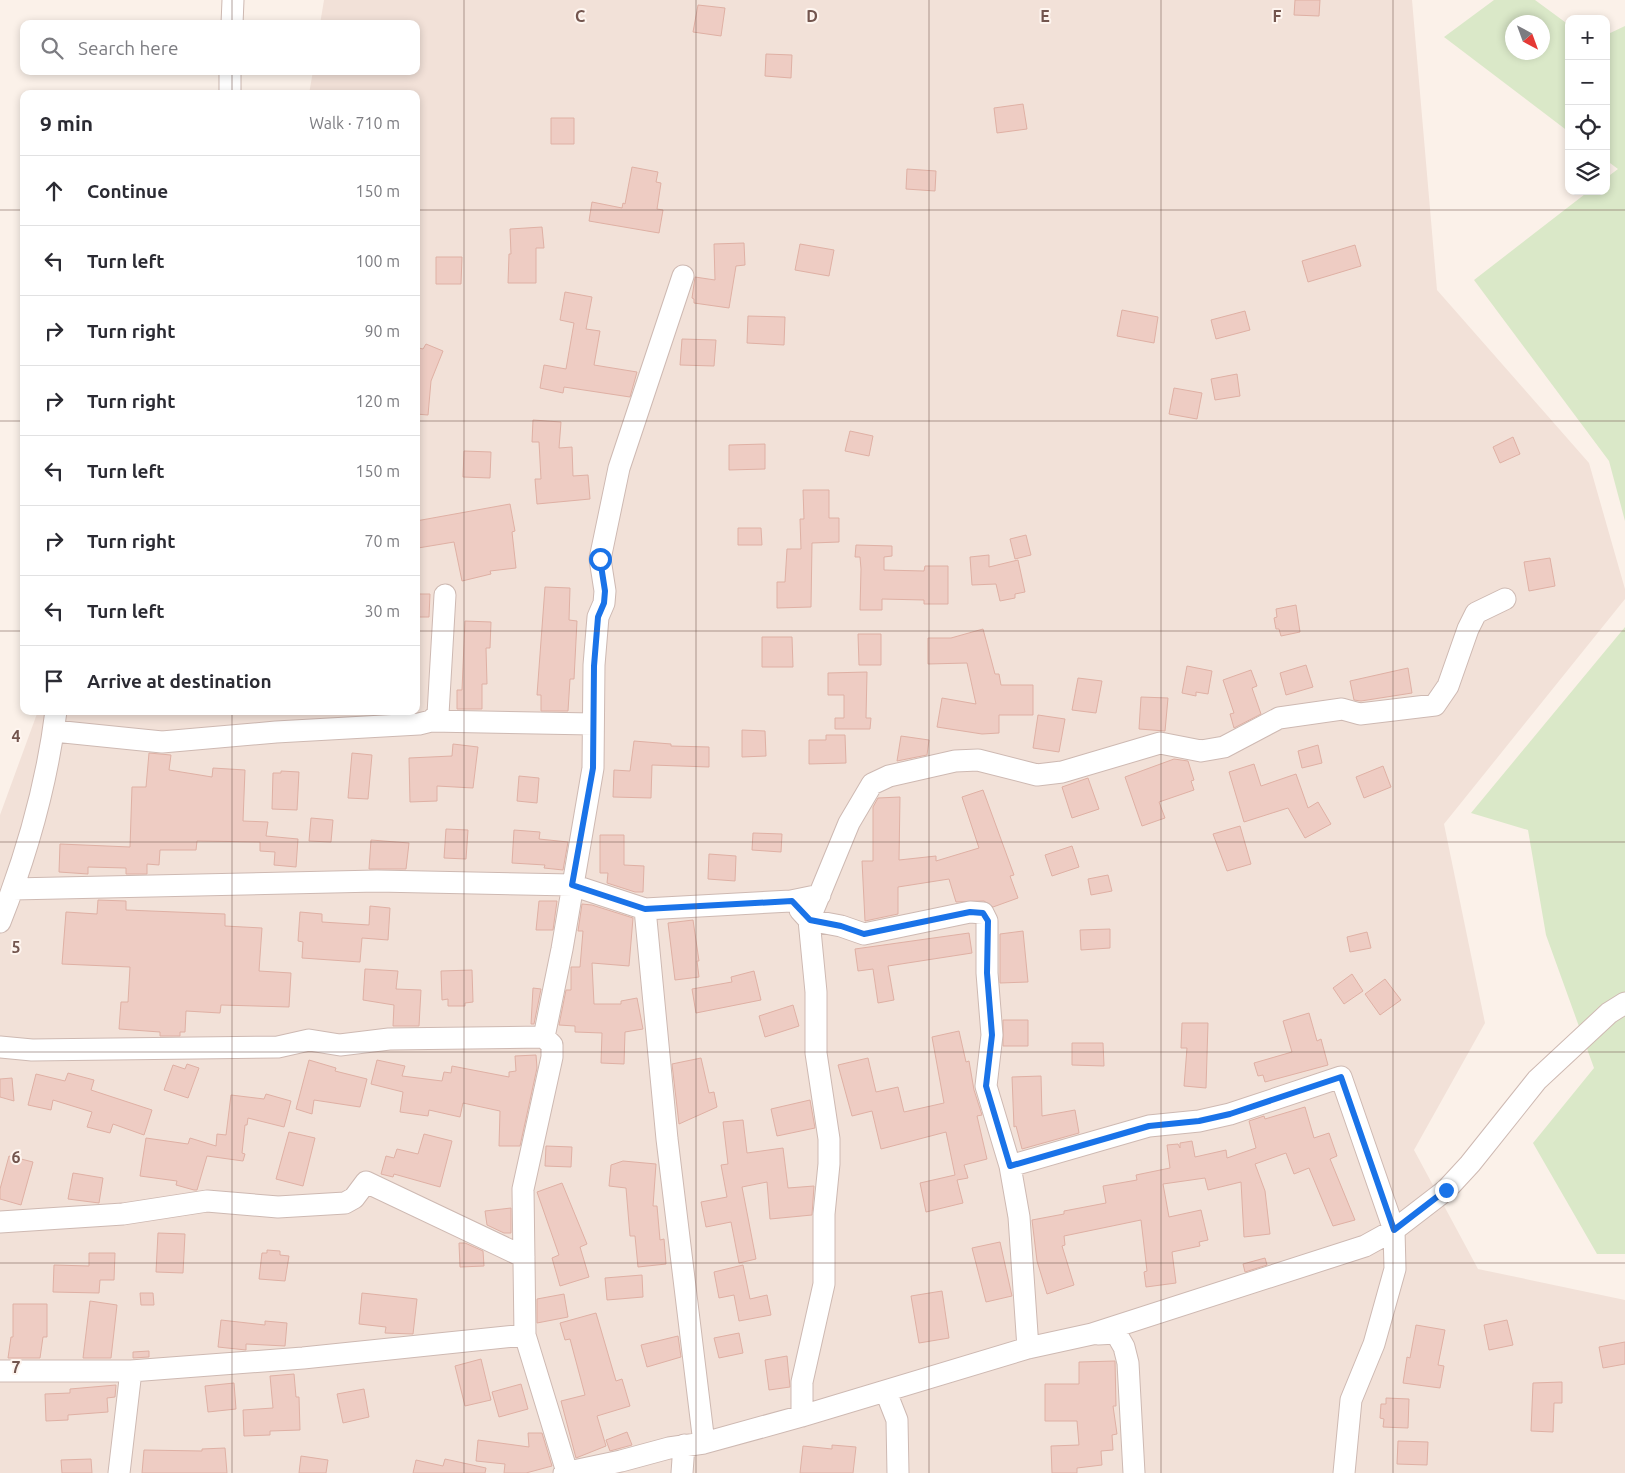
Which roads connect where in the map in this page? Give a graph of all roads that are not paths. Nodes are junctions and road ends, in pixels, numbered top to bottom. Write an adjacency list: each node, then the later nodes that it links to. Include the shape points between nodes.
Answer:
1 (233, 0): 2 (street)
2 (232, 20)
3 (230, 75): 4 (street)
4 (230, 90)
5 (683, 276): 10 (street, via 619,468 600,559 605,591 598,617)
6 (445, 594): 9 (street, via 438,714)
7 (1505, 599): 13 (street, via 1476,614 1448,686 1435,705 1360,714 1342,709 1279,718 1224,747 1201,751 1160,743 1062,772 1036,775 978,760 955,761 889,776 872,784 862,799)
8 (55, 721): 9 (street, via 162,742); 12 (street, via 36,816)
9 (431, 721): 10 (street)
10 (593, 724): 11 (street, via 593,768)
11 (572, 885): 12 (street, via 377,881); 15 (street); 19 (street)
12 (13, 889): 17 (street)
13 (820, 895): 14 (street); 16 (street)
14 (792, 901): 15 (street); 16 (street)
15 (645, 909): 32 (street)
16 (810, 920): 21 (street, via 864,934 970,912 983,913 988,921 987,973 992,1035 986,1086); 31 (street, via 816,992 816,1053 829,1156 824,1214 824,1284 802,1382)
17 (0, 922)
18 (1625, 1003): 23 (street, via 1609,1013 1537,1080 1446,1190)
19 (544, 1036): 20 (street, via 389,1039 340,1045 308,1040 278,1047 32,1050); 24 (street, via 552,1045 552,1057 523,1189)
20 (0, 1047)
21 (1010, 1166): 23 (street, via 1149,1126 1230,1114 1341,1077); 27 (street, via 1021,1233)
22 (0, 1222): 24 (street, via 123,1214 207,1201 278,1207 345,1203 354,1198 366,1182)
23 (1394, 1230): 25 (street, via 1365,1246); 38 (street, via 1395,1270 1374,1344 1351,1400)
24 (524, 1257): 26 (street)
25 (1092, 1334): 27 (street); 37 (street, via 1116,1333 1124,1347 1128,1363)
26 (526, 1335): 29 (street); 33 (street)
27 (1028, 1348): 30 (street)
28 (0, 1371): 29 (street)
29 (131, 1371): 34 (street)
30 (886, 1392): 31 (street); 36 (street, via 897,1420)
31 (802, 1416): 32 (street)
32 (694, 1444): 33 (street); 35 (street)
33 (566, 1472)
34 (119, 1473)
35 (682, 1473)
36 (898, 1473)
37 (1134, 1473)
38 (1344, 1473)

